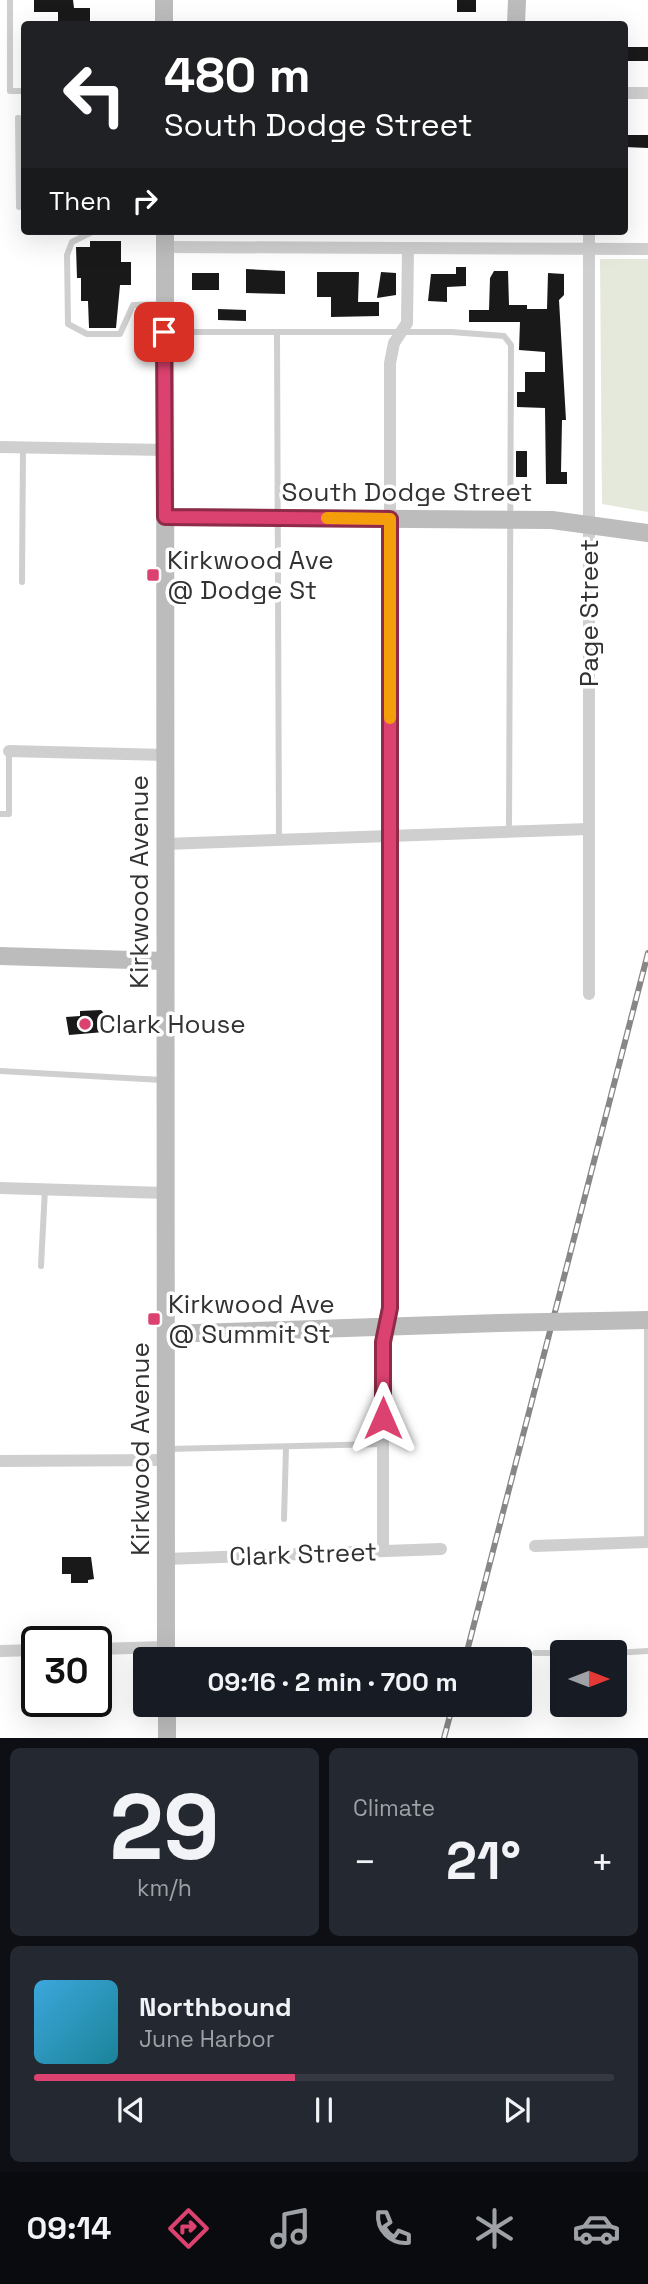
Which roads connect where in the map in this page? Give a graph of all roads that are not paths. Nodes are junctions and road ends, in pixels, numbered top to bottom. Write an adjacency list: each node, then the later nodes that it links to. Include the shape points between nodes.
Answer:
1 (10, 0): 6 (lane, via 10,91)
2 (164, 0): 4 (main road)
3 (517, 0): 5 (main road)
4 (164, 21)
5 (516, 21)
6 (21, 91)
7 (628, 93): 8 (street)
8 (648, 93)
9 (21, 118): 10 (lane)
10 (19, 207)
11 (86, 235): 18 (lane, via 72,242 67,255 68,324 86,334 120,334 133,305)
12 (135, 235): 14 (lane)
13 (589, 235): 16 (street, Page Street)
14 (164, 237): 15 (street); 18 (main road, Kirkwood Avenue)
15 (408, 248): 16 (street); 21 (street, via 407,323)
16 (589, 249): 17 (street); 29 (street, Page Street)
17 (648, 249)
18 (164, 304): 19 (main road, Kirkwood Avenue)
19 (164, 332): 20 (lane); 24 (main road, Kirkwood Avenue)
20 (277, 332): 21 (lane); 26 (lane)
21 (401, 334): 27 (street, via 390,363); 28 (lane, via 504,336 510,345)
22 (0, 447): 23 (street)
23 (23, 448): 24 (street); 31 (lane)
24 (164, 450): 25 (main road, Kirkwood Avenue)
25 (165, 517): 26 (main road, South Dodge Street); 33 (main road, Kirkwood Avenue)
26 (278, 518): 27 (main road, South Dodge Street); 38 (lane)
27 (390, 519): 28 (main road, South Dodge Street); 37 (street)
28 (510, 520): 29 (main road, South Dodge Street); 36 (lane)
29 (589, 524): 30 (main road, South Dodge Street); 35 (street, Page Street)
30 (648, 533)
31 (22, 582)
32 (9, 751): 33 (street); 34 (lane, via 9,814)
33 (165, 755): 39 (main road, Kirkwood Avenue)
34 (0, 814)
35 (589, 829): 36 (street); 42 (street, Page Street)
36 (509, 832): 37 (street)
37 (390, 836): 38 (street); 50 (street, via 390,1308)
38 (279, 840): 39 (street)
39 (165, 844): 41 (main road, Kirkwood Avenue)
40 (0, 956): 41 (main road)
41 (165, 961): 44 (main road, Kirkwood Avenue)
42 (589, 994)
43 (0, 1070): 44 (lane)
44 (165, 1080): 47 (main road, Kirkwood Avenue)
45 (0, 1188): 46 (street)
46 (45, 1189): 47 (street); 48 (lane)
47 (165, 1193): 51 (main road, Kirkwood Avenue)
48 (41, 1266)
49 (648, 1320): 50 (main road, bridge); 57 (lane)
50 (386, 1326): 51 (main road); 52 (street)
51 (166, 1334): 54 (main road, Kirkwood Avenue)
52 (383, 1444): 53 (lane); 60 (street)
53 (286, 1447): 54 (lane); 56 (lane)
54 (166, 1455): 55 (street); 61 (main road, Kirkwood Avenue)
55 (0, 1461)
56 (284, 1520)
57 (647, 1542): 58 (street)
58 (535, 1546)
59 (440, 1549): 60 (street, Clark Street)
60 (383, 1551): 61 (street, Clark Street)
61 (166, 1559): 62 (main road, Kirkwood Avenue)
62 (166, 1647)
63 (21, 1650): 65 (street)
64 (112, 1650): 66 (street)
65 (0, 1651)
66 (133, 1651)
67 (648, 1651): 68 (lane)
68 (627, 1652)
69 (535, 1653): 70 (lane)
70 (550, 1653)
71 (167, 1717): 72 (main road)
72 (167, 1738)

